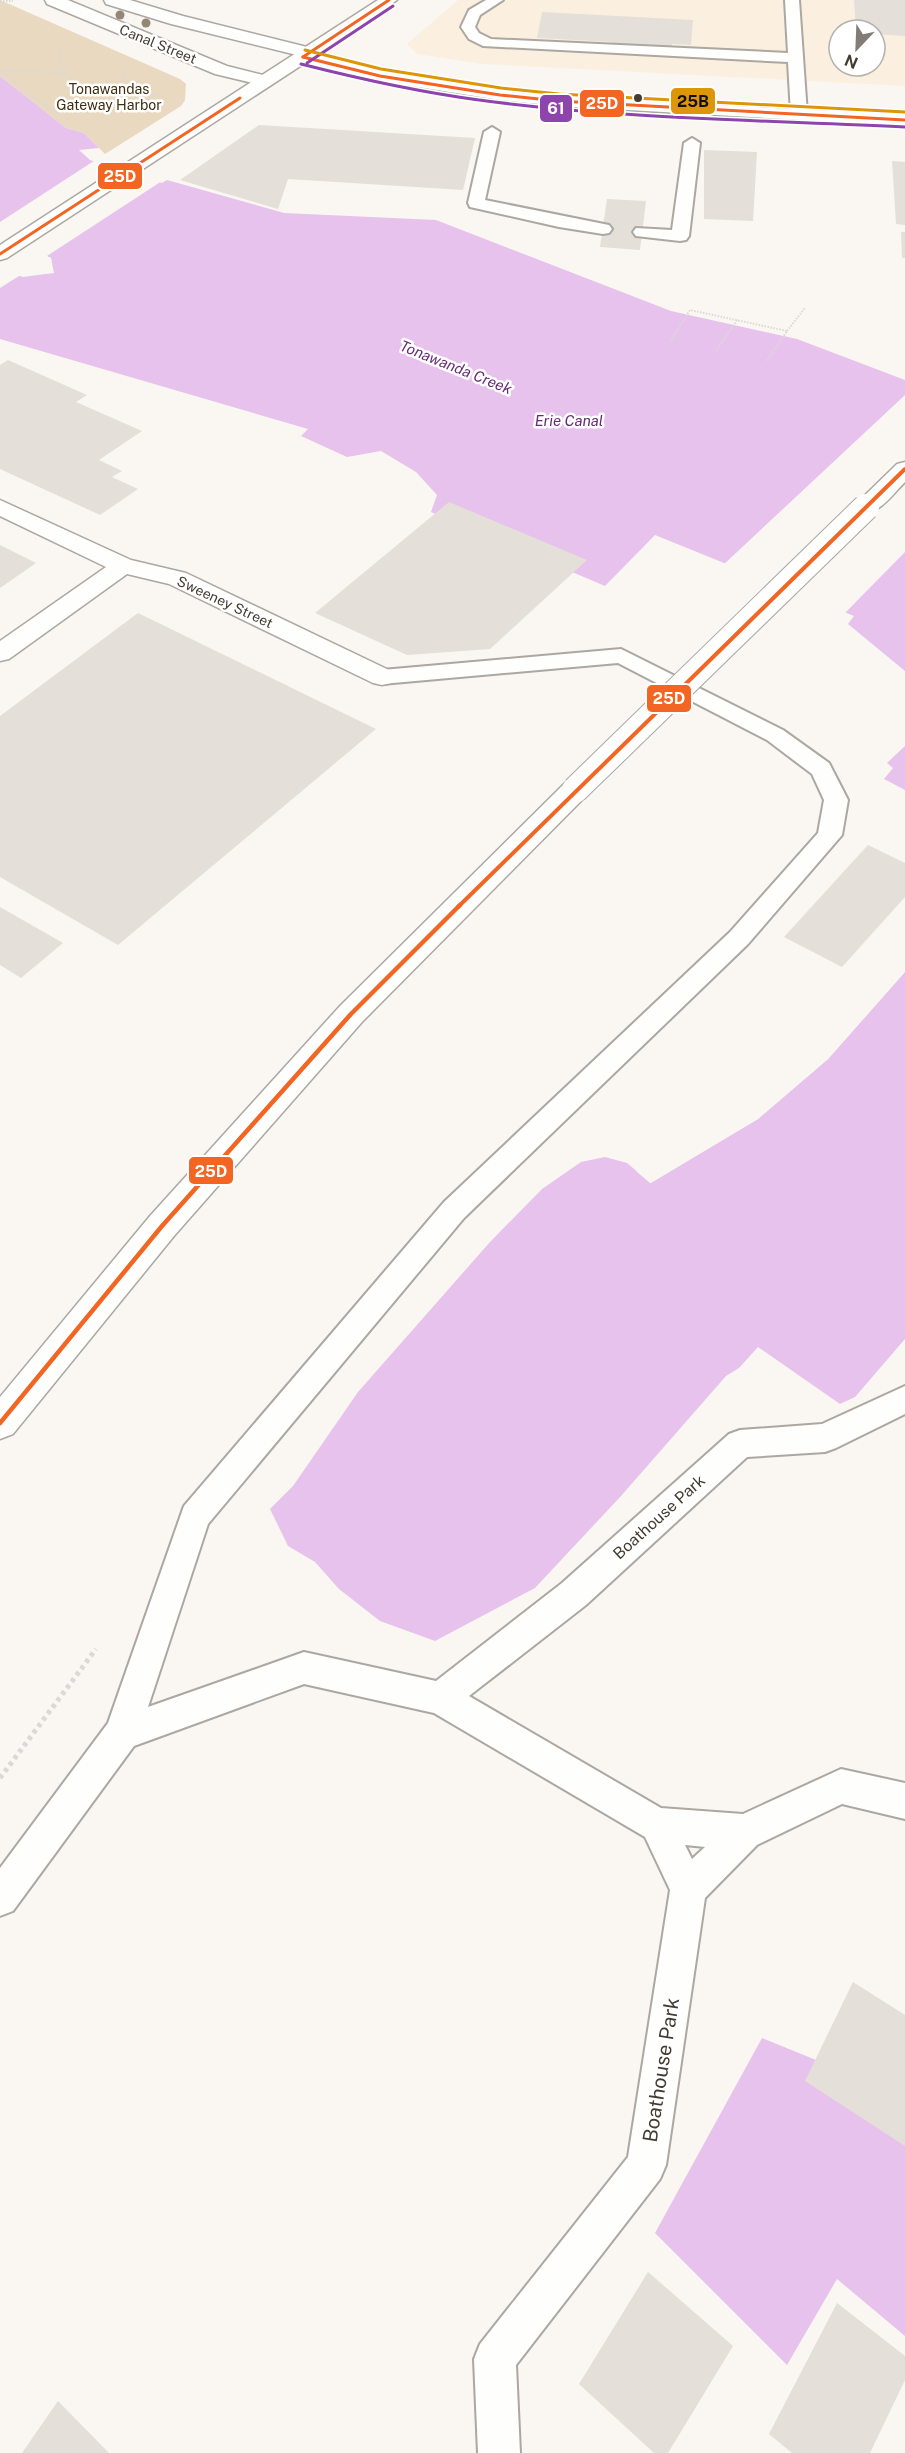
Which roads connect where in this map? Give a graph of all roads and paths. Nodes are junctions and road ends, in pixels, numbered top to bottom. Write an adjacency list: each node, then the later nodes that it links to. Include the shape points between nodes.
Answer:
1 (53, 0): 14 (street, Canal Street, via 221,69)
2 (112, 0): 9 (street, Canal Street)
3 (389, 0): 9 (street)
4 (496, 0): 10 (lane, via 474,13 468,27 474,36 488,43)
5 (792, 0): 10 (lane)
6 (0, 1): 7 (path)
7 (13, 1)
8 (55, 40): 12 (path)
9 (306, 55): 14 (street); 18 (street, Canal Street, via 380,76 500,96)
10 (796, 58): 18 (lane)
11 (1, 69): 12 (path); 19 (path)
12 (65, 73): 15 (path, via 93,91)
13 (125, 73): 15 (path)
14 (265, 81): 25 (street)
15 (117, 93): 16 (path); 17 (path)
16 (173, 96)
17 (109, 112)
18 (799, 114): 20 (street, Canal Street)
19 (68, 120)
20 (905, 120)
21 (492, 132): 23 (lane, via 476,203)
22 (692, 143): 24 (lane, via 680,236)
23 (603, 229)
24 (642, 232)
25 (0, 254)
26 (805, 308): 28 (path)
27 (737, 320): 28 (path); 29 (path, via 690,310); 30 (path)
28 (787, 331): 31 (path)
29 (670, 342)
30 (716, 351)
31 (766, 362)
32 (905, 469): 38 (street, bridge, via 351,1014 162,1226)
33 (0, 507): 34 (street, Sweeney Street)
34 (123, 566): 35 (street); 36 (street, Sweeney Street, via 177,578)
35 (0, 653)
36 (382, 677): 40 (lane, via 621,656 775,735 821,769 836,800 831,835 739,938 454,1210 195,1516)
37 (905, 1399): 39 (lane, Boathouse Park, via 825,1438 740,1444 574,1594)
38 (0, 1423)
39 (440, 1698): 40 (lane, via 304,1668); 42 (lane)
40 (122, 1733): 45 (lane)
41 (905, 1801): 43 (lane, via 841,1786)
42 (657, 1825): 43 (lane); 44 (lane)
43 (744, 1832): 44 (lane)
44 (688, 1889): 46 (lane, Boathouse Park, via 646,2165 495,2359)
45 (0, 1898)
46 (499, 2453)

